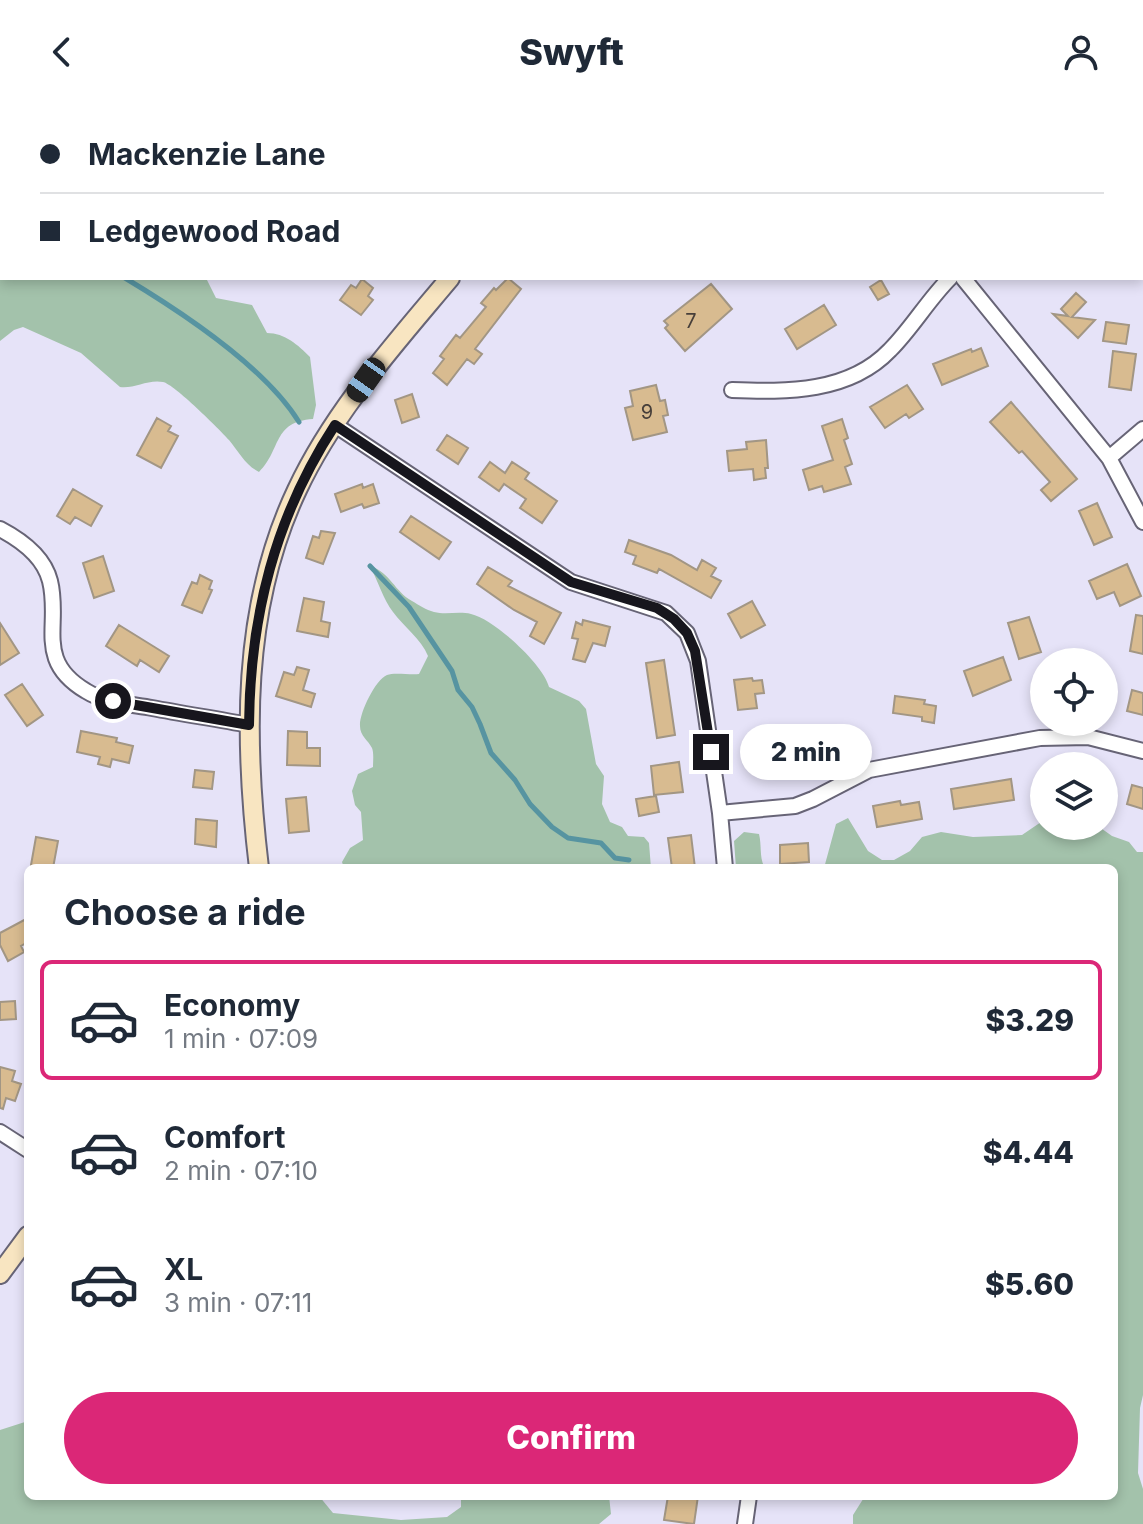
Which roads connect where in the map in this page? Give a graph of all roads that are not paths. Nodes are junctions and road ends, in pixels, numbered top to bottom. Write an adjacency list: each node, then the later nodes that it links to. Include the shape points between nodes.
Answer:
1 (448, 280): 5 (main road)
2 (948, 280): 4 (street, via 890,351 867,369 808,389)
3 (965, 280): 7 (street)
4 (732, 390)
5 (335, 425): 10 (main road, via 297,490 273,556 254,644); 12 (street, via 571,582 657,608 681,626 698,661)
6 (1143, 429): 7 (street)
7 (1109, 458): 8 (street)
8 (1143, 522)
9 (0, 529): 10 (street, via 27,547 45,568 52,593 55,656 77,685 113,701)
10 (249, 725): 13 (main road)
11 (1143, 751): 12 (street, via 1088,737 1040,738 869,770 795,806)
12 (720, 813): 14 (street)
13 (259, 864)
14 (725, 864)
15 (0, 1132): 16 (street)
16 (24, 1147)
17 (24, 1241): 18 (main road)
18 (0, 1274)
19 (748, 1500): 20 (street)
20 (745, 1524)

